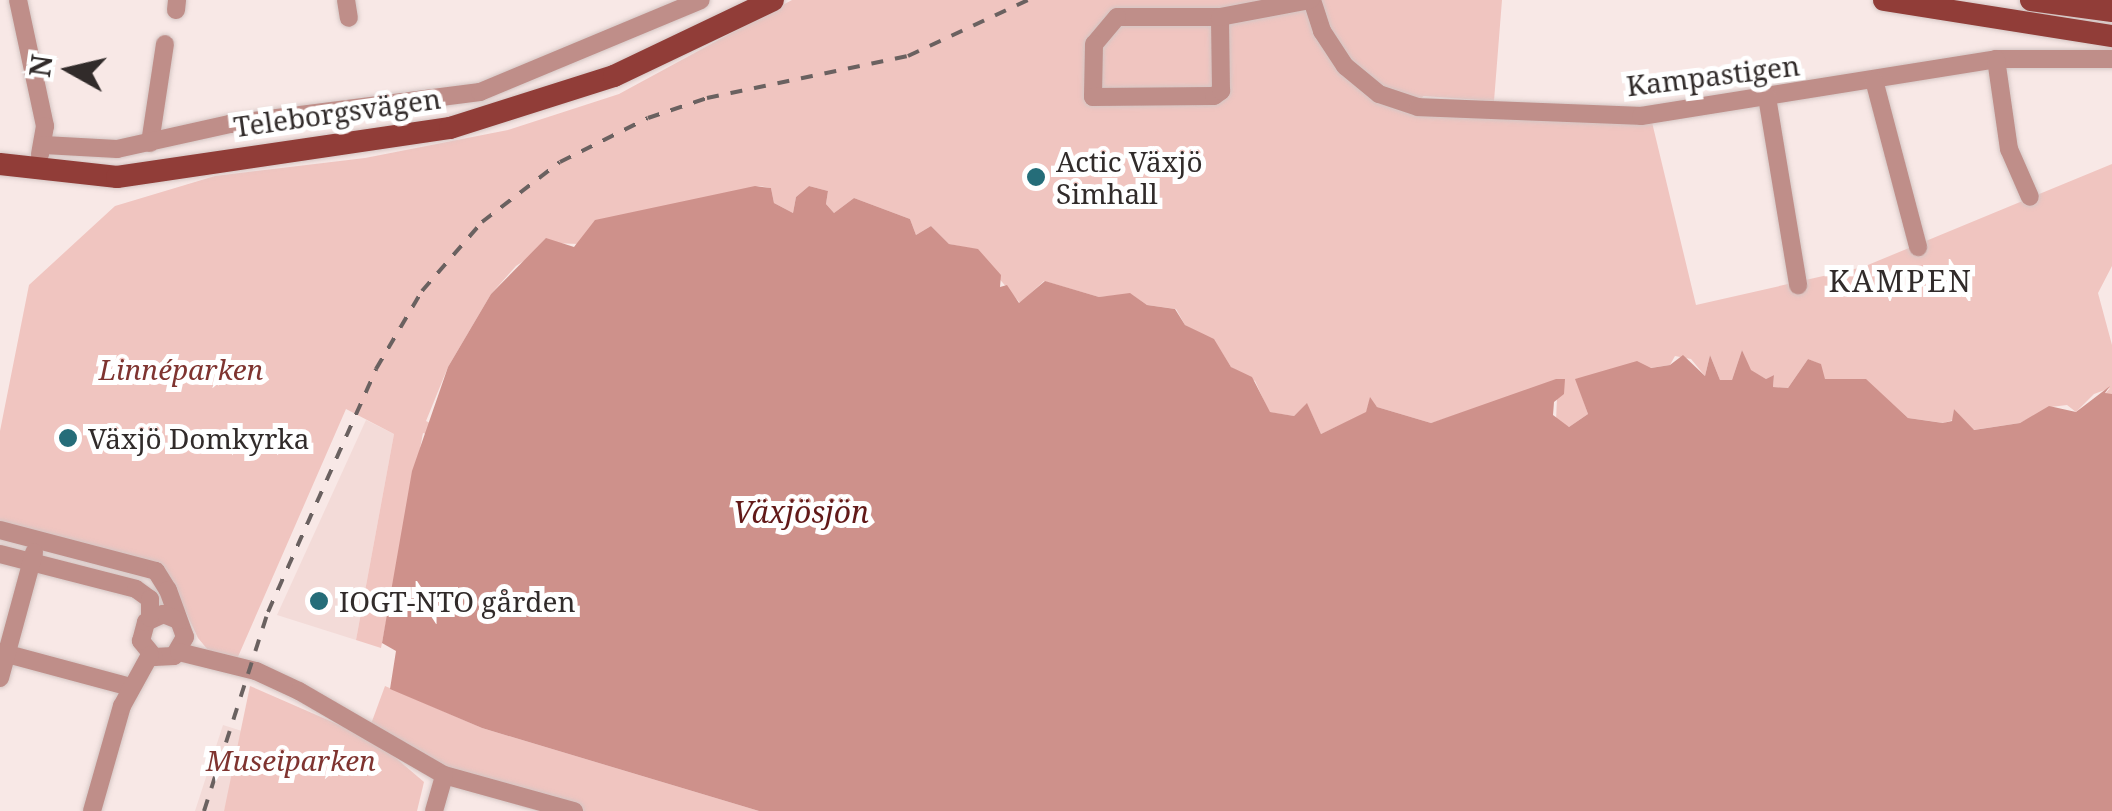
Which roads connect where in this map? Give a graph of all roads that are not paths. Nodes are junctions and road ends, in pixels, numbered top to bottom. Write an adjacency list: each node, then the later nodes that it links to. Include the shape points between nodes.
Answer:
1 (18, 0): 16 (street)
2 (774, 0): 18 (main road, Teleborgsvägen, via 614,76 450,128 117,176)
3 (1310, 0): 8 (street, Kampastigen); 14 (street, Kampastigen, via 1345,66 1379,94 1418,107 1641,116)
4 (1884, 0): 9 (main road)
5 (2030, 0): 7 (main road)
6 (694, 2): 15 (street, via 480,92 230,124)
7 (2112, 11)
8 (1220, 17): 8 (street, Kampastigen, via 1117,18 1094,44 1094,97 1214,96 1221,90)
9 (2112, 36)
10 (165, 44): 15 (street)
11 (2112, 59): 12 (street, Kampastigen)
12 (1996, 60): 13 (street, Kampastigen); 19 (street, via 2010,150)
13 (1874, 80): 14 (street, Kampastigen); 20 (street)
14 (1767, 97): 21 (street)
15 (150, 143): 16 (street, via 117,149)
16 (44, 144): 18 (street)
17 (2, 163): 18 (main road, Teleborgsvägen)
18 (36, 170)
19 (2030, 198)
20 (1918, 247)
21 (1798, 285)
22 (0, 530): 23 (street)
23 (38, 540): 25 (street); 27 (street, via 144,564 168,590)
24 (0, 554): 25 (street)
25 (31, 563): 26 (street, via 146,594); 30 (street)
26 (150, 618): 27 (street); 28 (street, via 141,632)
27 (178, 620): 29 (street, via 185,637)
28 (146, 650): 29 (street, via 166,659); 32 (street, via 127,677)
29 (180, 652): 33 (street, via 244,668 300,692)
30 (3, 653): 31 (street); 32 (street)
31 (0, 678)
32 (131, 687): 34 (street)
33 (444, 776): 35 (street); 36 (street)
34 (92, 811)
35 (434, 811)
36 (574, 811)

